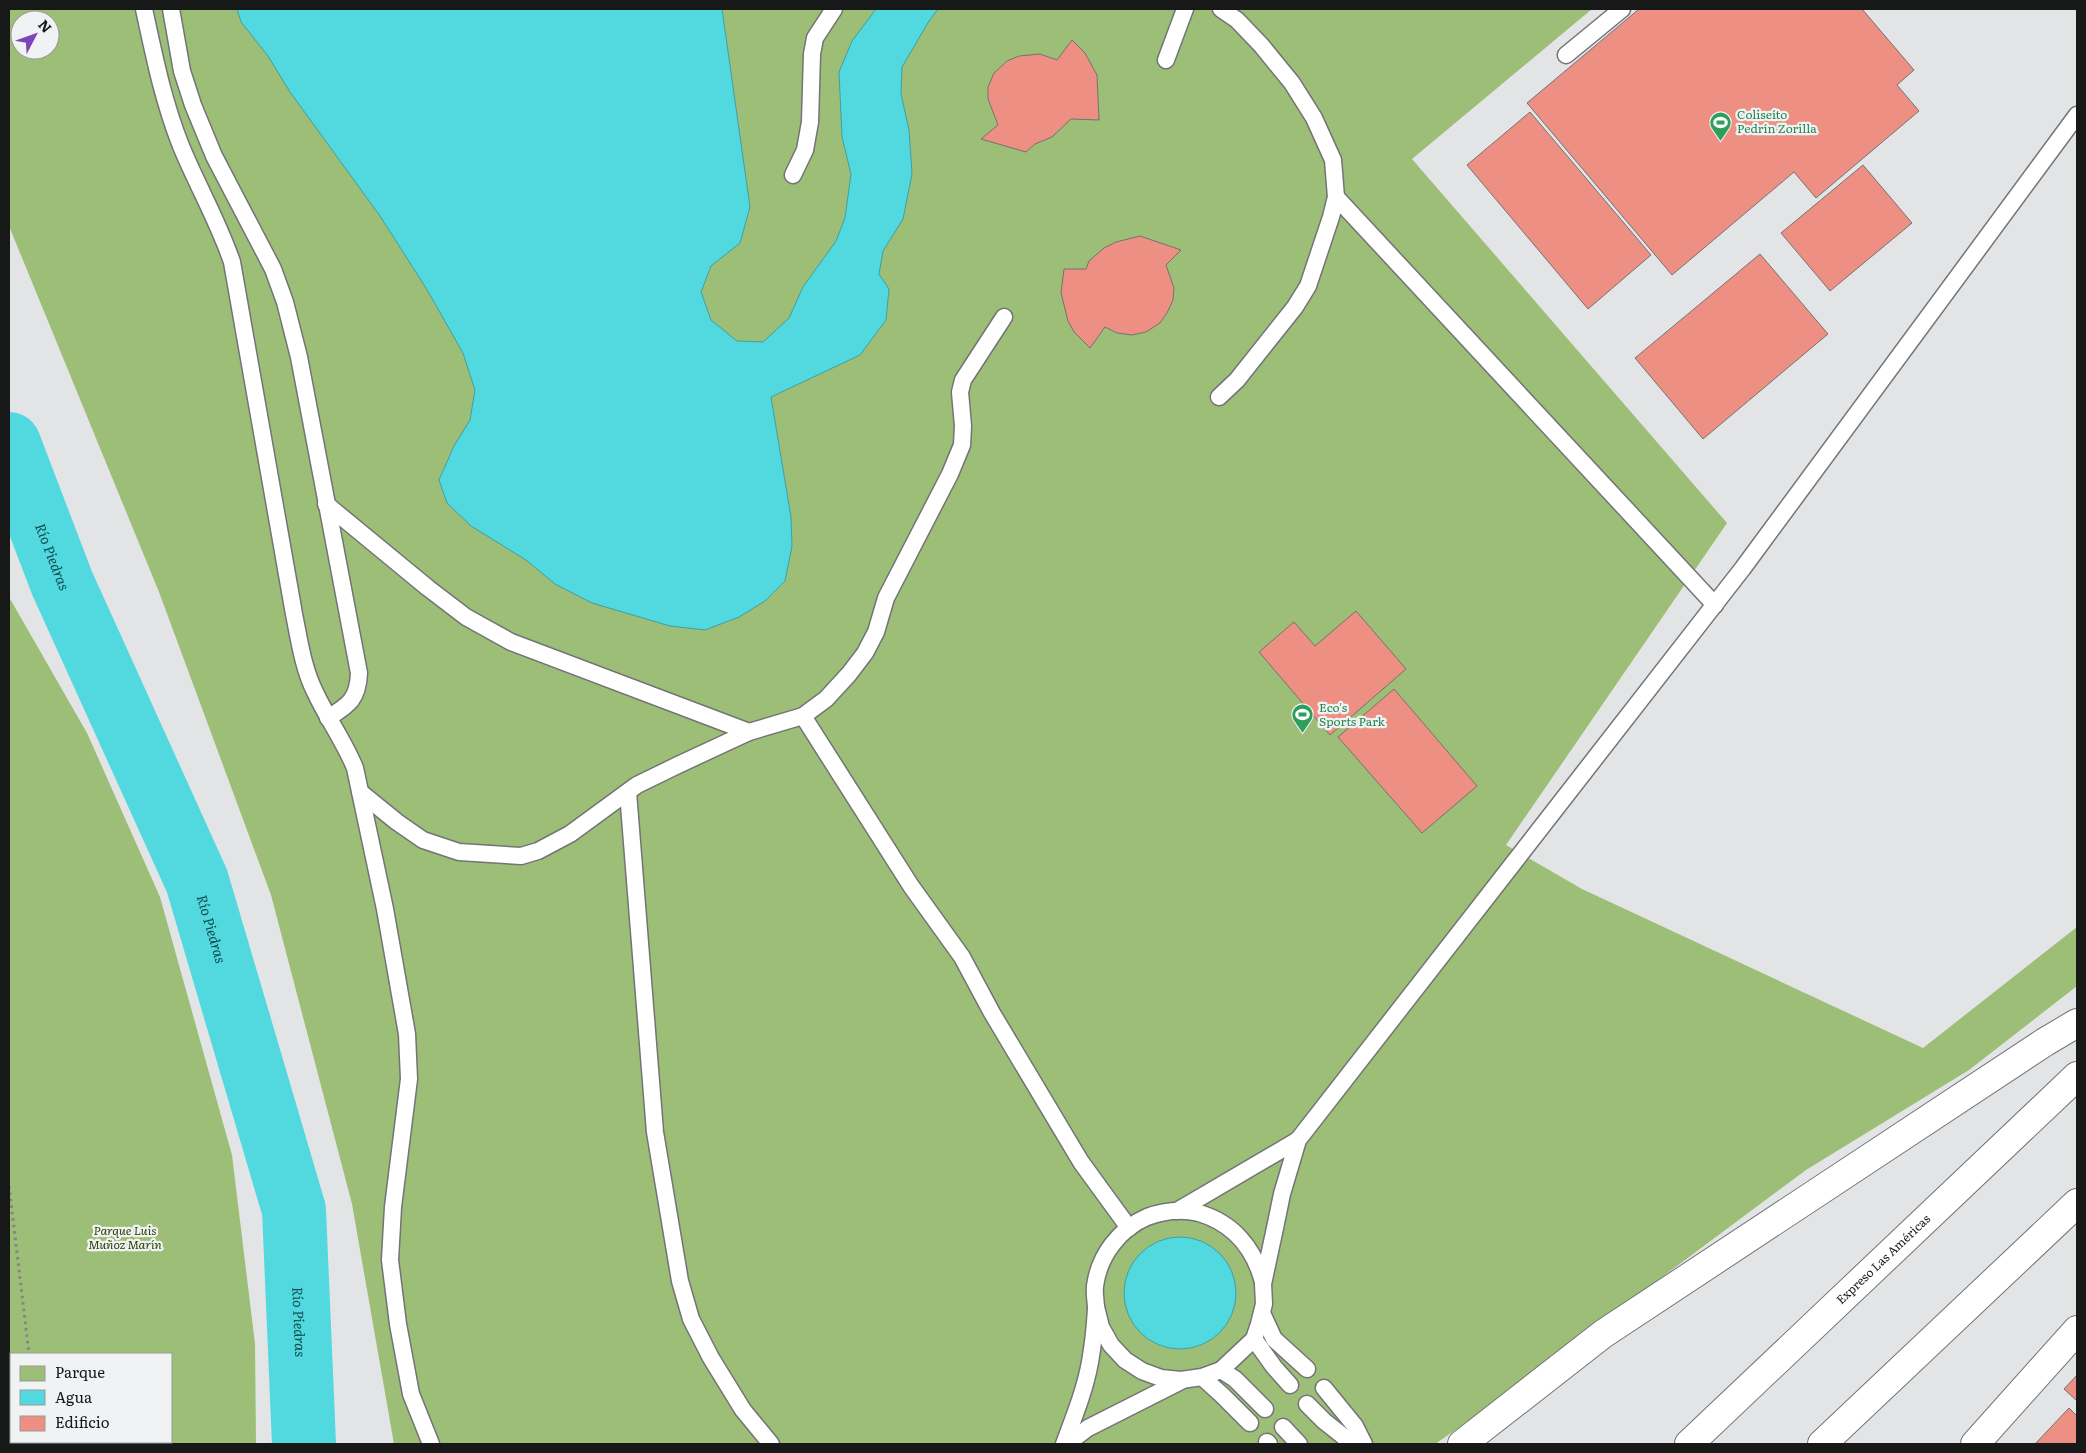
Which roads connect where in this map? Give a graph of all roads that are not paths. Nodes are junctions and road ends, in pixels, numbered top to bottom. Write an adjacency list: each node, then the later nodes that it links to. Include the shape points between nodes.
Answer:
1 (144, 9): 17 (lane, via 168,112 232,262 294,614 314,690)
2 (171, 9): 14 (lane, via 182,70 193,105 214,156 273,269 284,302 299,357)
3 (834, 9): 10 (lane, via 815,38 810,122 805,150)
4 (1185, 9): 8 (lane)
5 (1221, 9): 11 (lane, via 1262,45 1314,118 1333,160)
6 (1622, 9): 7 (lane)
7 (1566, 55)
8 (1166, 60)
9 (2077, 115): 15 (lane)
10 (793, 175)
11 (1336, 197): 13 (lane, via 1308,286 1290,314 1237,380); 15 (lane)
12 (1004, 316): 16 (lane, via 963,380 960,392 962,445 886,598 876,632 849,674 826,699)
13 (1219, 397)
14 (326, 504): 17 (lane, via 358,673 358,687 353,700); 18 (lane, via 466,617 511,642)
15 (1715, 605): 23 (lane)
16 (803, 716): 18 (lane); 26 (lane, via 911,886 962,957 1081,1162)
17 (328, 718): 19 (lane, via 347,748)
18 (750, 732): 20 (lane)
19 (360, 792): 20 (lane, via 423,840 459,852 521,856 570,834); 43 (lane, via 407,1034 409,1079 393,1207 390,1260 411,1394)
20 (628, 792): 44 (lane, via 655,1132 680,1281 691,1319 710,1358 743,1410)
21 (2077, 1022): 48 (highway, via 1603,1334)
22 (2077, 1076): 49 (highway, Expreso Las Américas)
23 (1298, 1140): 25 (lane); 27 (lane, via 1282,1194)
24 (2077, 1203): 50 (highway)
25 (1177, 1211): 26 (lane, via 1157,1214); 27 (lane, via 1198,1213 1234,1231 1258,1264)
26 (1129, 1228): 28 (lane, via 1108,1249 1100,1267 1095,1287)
27 (1263, 1284): 29 (lane)
28 (1096, 1308): 35 (lane, via 1101,1327 1111,1345 1125,1360 1161,1378); 45 (lane, via 1090,1360)
29 (1262, 1313): 31 (lane); 32 (lane, via 1274,1339)
30 (2077, 1330): 51 (highway)
31 (1254, 1340): 33 (lane); 36 (lane)
32 (1307, 1369)
33 (1220, 1370): 34 (lane); 39 (lane, via 1235,1379)
34 (1202, 1377): 35 (lane); 40 (lane)
35 (1182, 1380): 45 (lane, via 1088,1428)
36 (1290, 1385)
37 (1324, 1388): 47 (lane, via 1355,1426)
38 (1307, 1404): 42 (lane)
39 (1265, 1409)
40 (1250, 1423)
41 (1283, 1427): 46 (lane)
42 (1346, 1442)
43 (431, 1444)
44 (771, 1444)
45 (1066, 1444)
46 (1299, 1444)
47 (1364, 1444)
48 (1462, 1444)
49 (1689, 1444)
50 (1822, 1444)
51 (1975, 1444)

